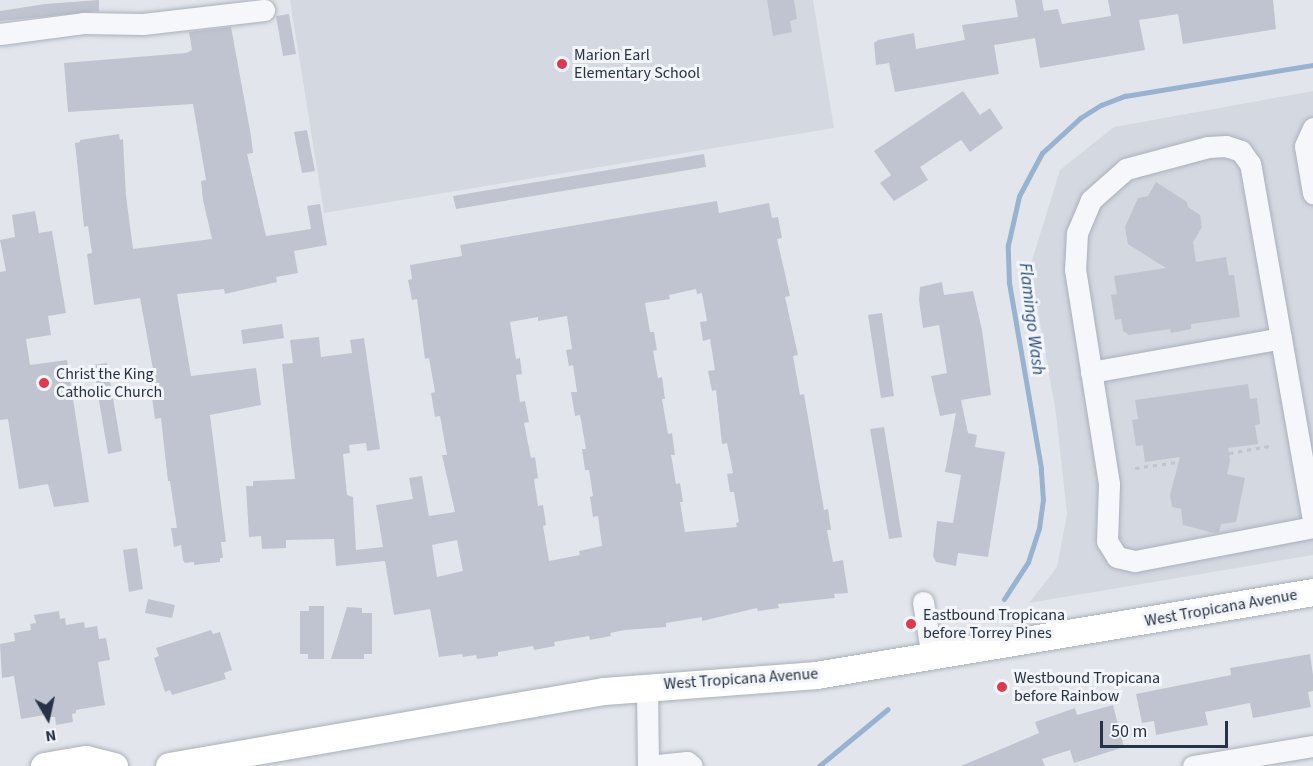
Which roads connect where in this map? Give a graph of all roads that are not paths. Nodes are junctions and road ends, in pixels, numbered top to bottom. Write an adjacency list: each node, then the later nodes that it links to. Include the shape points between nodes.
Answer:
1 (264, 10): 2 (street, via 143,24 83,23)
2 (0, 34)
3 (1313, 128): 4 (street, via 1305,146)
4 (1313, 193)
5 (1281, 338): 6 (street); 6 (street, via 1250,164 1241,151 1226,146 1208,147 1126,169 1091,200 1077,233 1075,269); 7 (street)
6 (1091, 372): 8 (street, via 1108,484 1107,541 1117,557 1137,561)
7 (1313, 520)
8 (1313, 527)
9 (1313, 592): 11 (main road, West Tropicana Avenue)
10 (923, 602): 11 (street)
11 (932, 657): 12 (main road, West Tropicana Avenue, via 816,675)
12 (647, 686): 16 (main road, West Tropicana Avenue); 17 (street)
13 (1313, 746): 19 (street)
14 (44, 766): 15 (main road, via 86,759)
15 (114, 766)
16 (169, 766)
17 (648, 766): 18 (street, via 687,762)
18 (692, 766)
19 (1193, 766)

